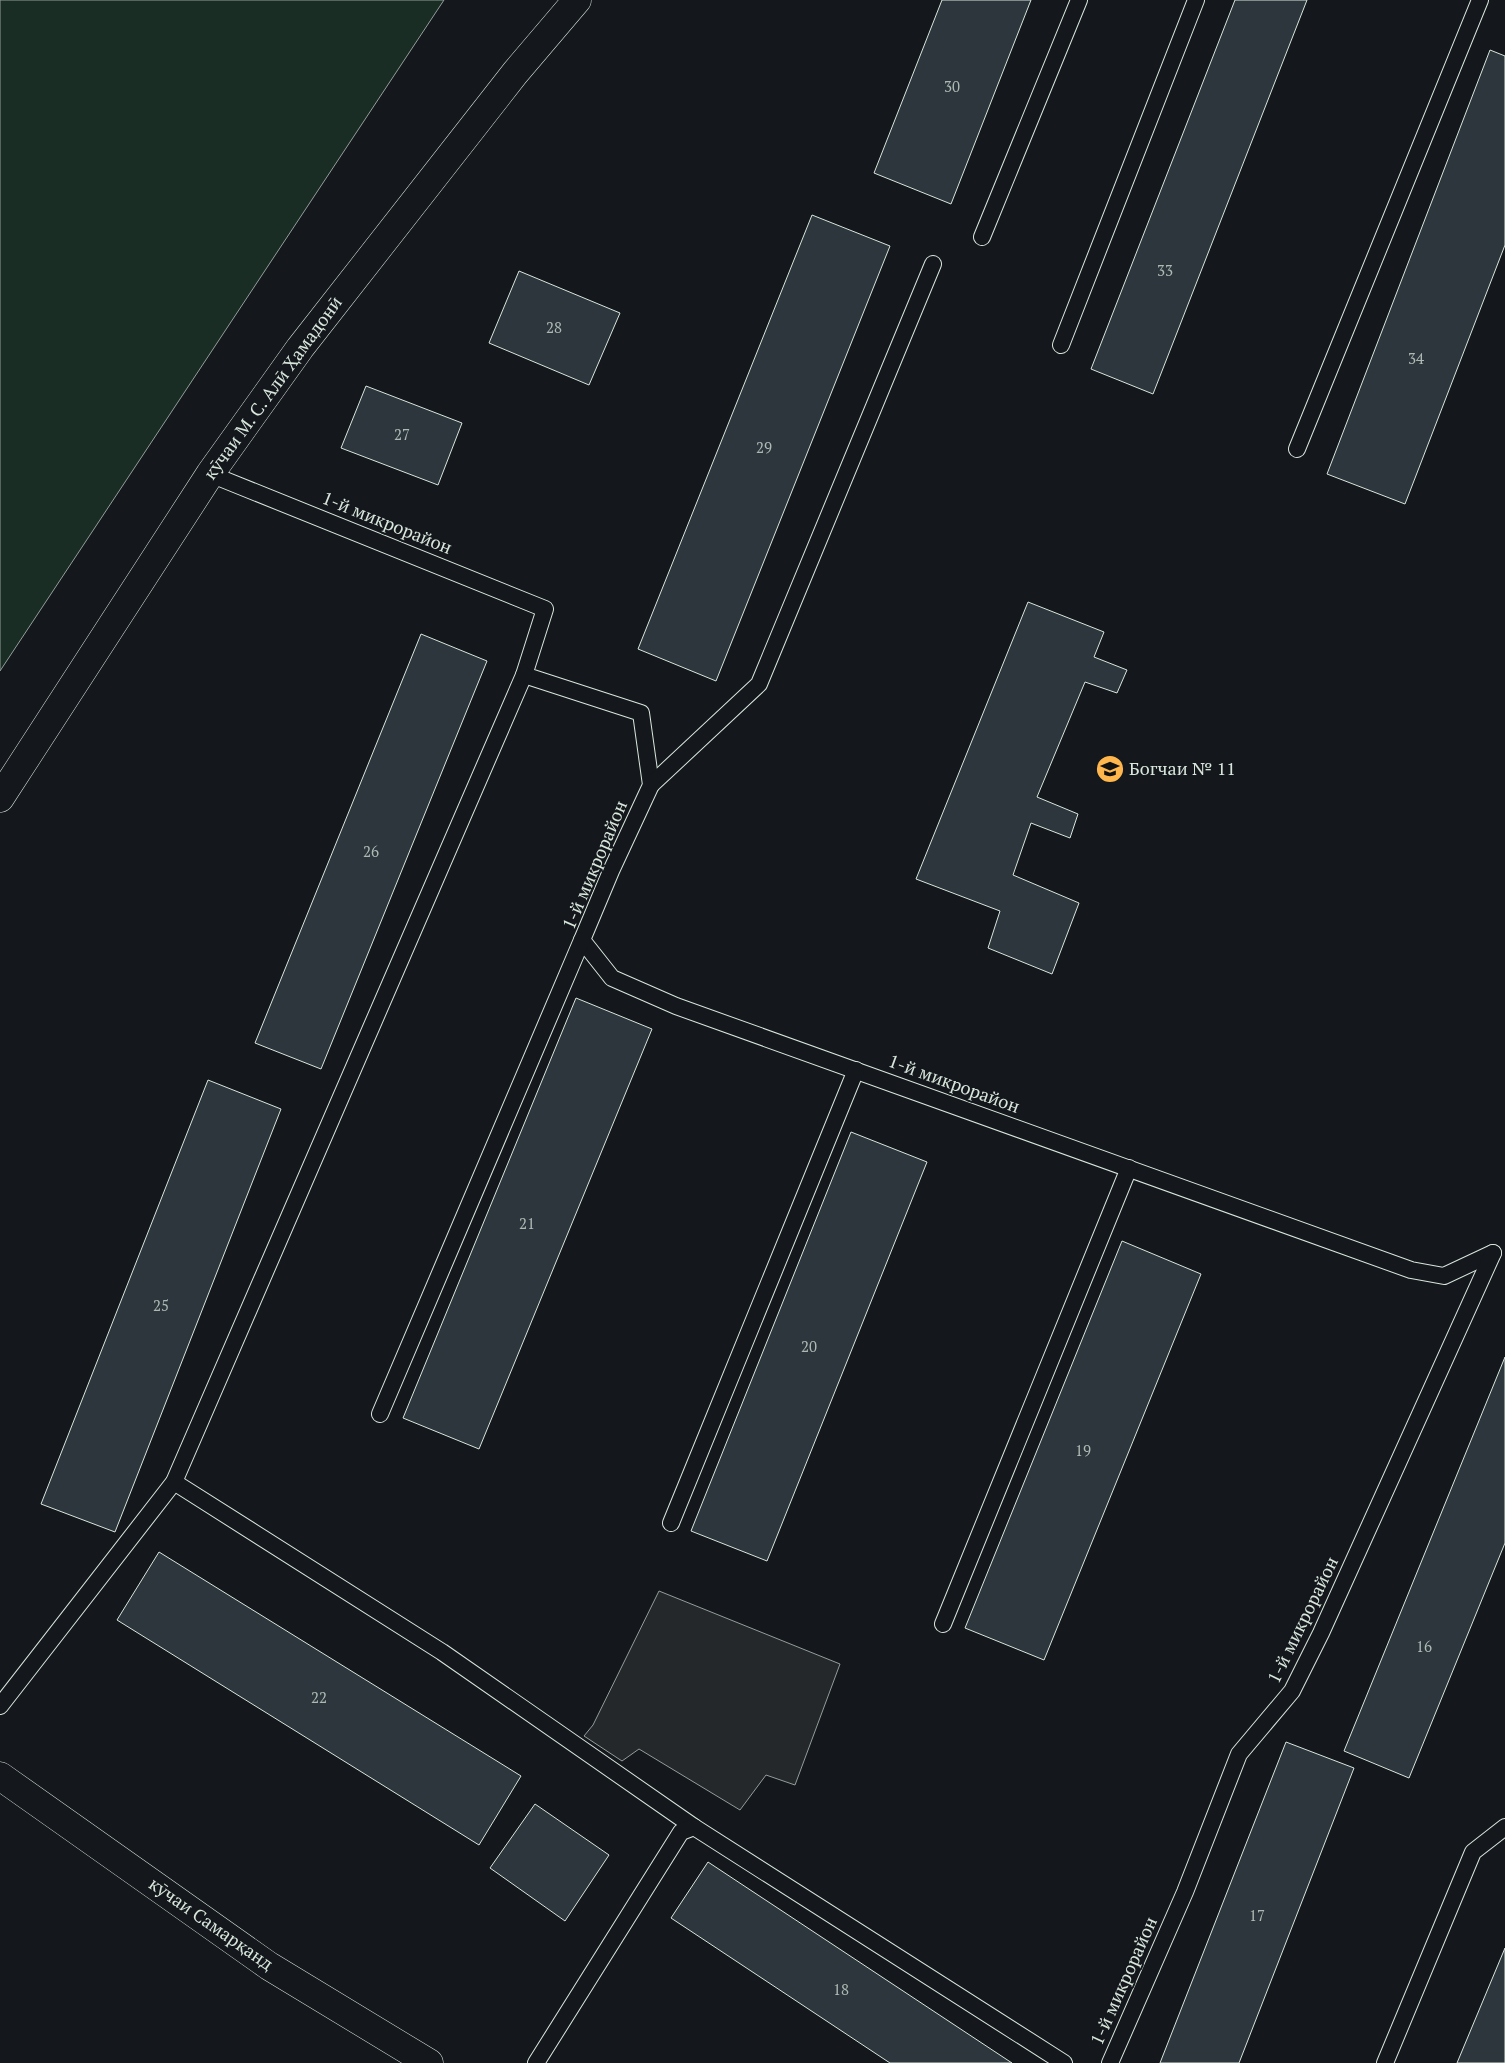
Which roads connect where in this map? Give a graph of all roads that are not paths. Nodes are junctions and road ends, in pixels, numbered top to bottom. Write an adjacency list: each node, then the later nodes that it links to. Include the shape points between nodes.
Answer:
1 (577, 0): 9 (street, кӯчаи М. С. Алӣ Ҳамадонӣ, via 515,73 300,348)
2 (1079, 0): 5 (lane)
3 (1196, 0): 7 (lane)
4 (1480, 0): 8 (lane)
5 (982, 237)
6 (933, 264): 11 (lane, via 759,684)
7 (1061, 345)
8 (1297, 448)
9 (210, 474): 10 (lane, 1-й микрорайон, via 545,608); 12 (street, кӯчаи М. С. Алӣ Ҳамадонӣ)
10 (524, 675): 11 (lane, via 641,713); 18 (lane)
11 (651, 785): 13 (lane, 1-й микрорайон)
12 (0, 798)
13 (582, 940): 14 (lane, 1-й микрорайон, via 612,978 676,1006); 17 (lane)
14 (856, 1070): 15 (lane, 1-й микрорайон); 19 (lane)
15 (1130, 1168): 16 (lane, 1-й микрорайон, via 1411,1270 1444,1276); 20 (lane)
16 (1499, 1256): 28 (lane, 1-й микрорайон, via 1292,1691 1239,1754 1185,1892)
17 (380, 1414)
18 (174, 1482): 21 (lane); 23 (lane, via 442,1652)
19 (671, 1523)
20 (943, 1624)
21 (0, 1706)
22 (0, 1776): 25 (street, кӯчаи Самарқанд, via 269,1966)
23 (694, 1827): 26 (lane, via 681,1832); 27 (lane)
24 (1505, 1827): 29 (lane, via 1473,1852)
25 (429, 2063)
26 (536, 2063)
27 (1064, 2063)
28 (1110, 2063)
29 (1385, 2063)

